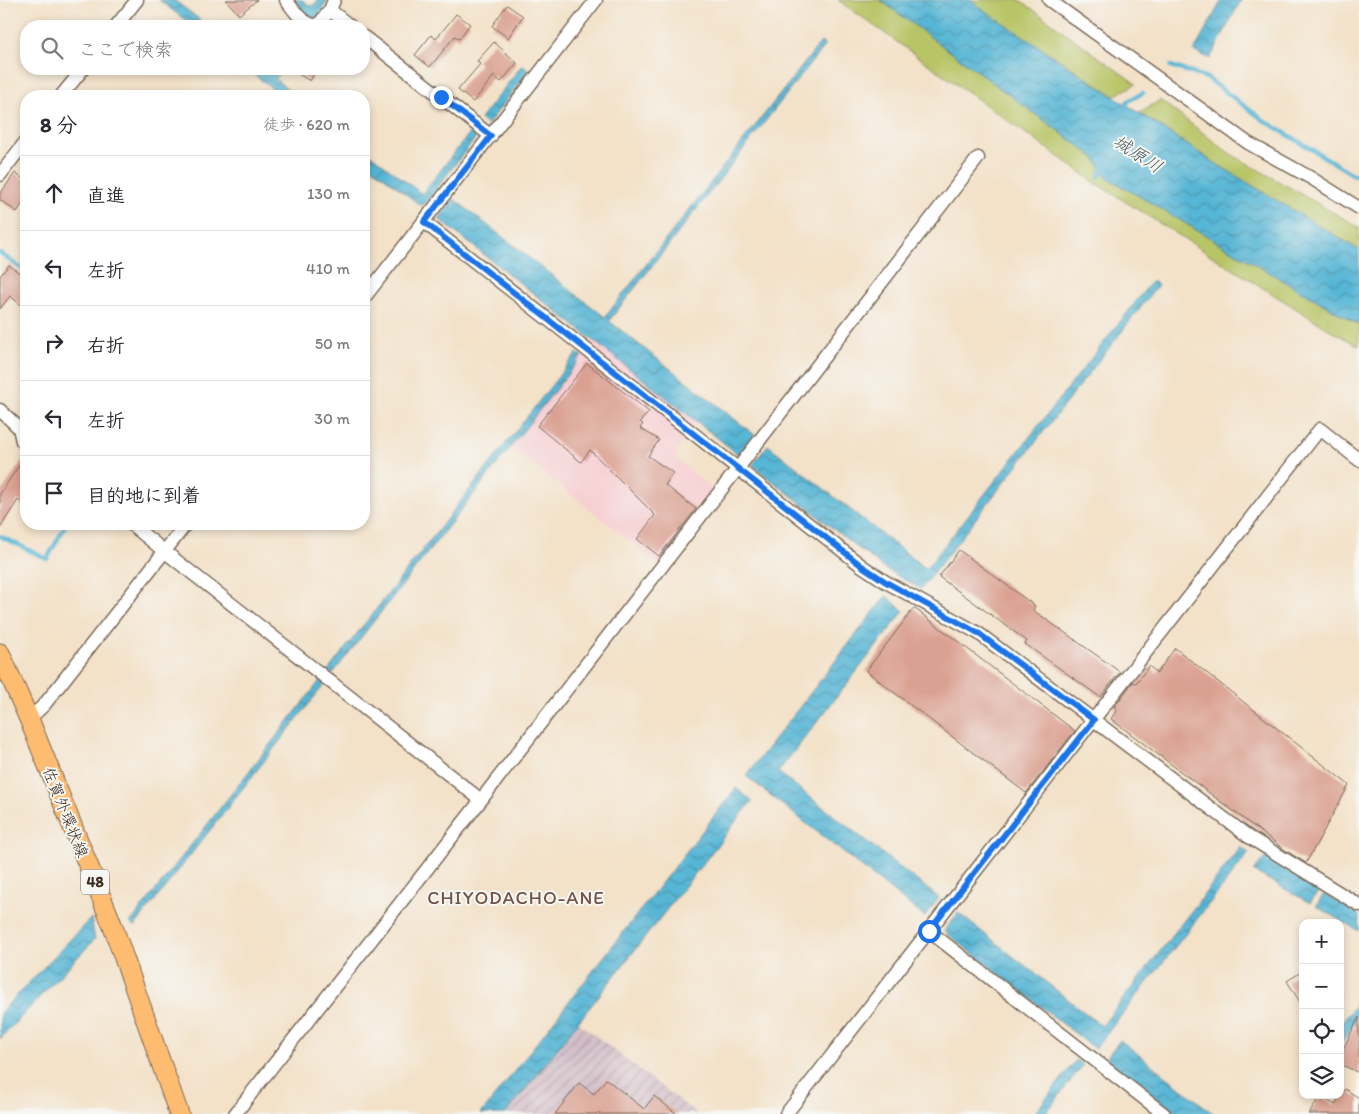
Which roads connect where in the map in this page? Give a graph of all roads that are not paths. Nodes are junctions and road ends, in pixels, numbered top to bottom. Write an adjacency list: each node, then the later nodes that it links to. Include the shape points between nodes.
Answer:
1 (137, 0): 7 (street)
2 (286, 0): 8 (street)
3 (596, 0): 15 (street)
4 (1049, 0): 11 (street)
5 (1065, 0): 11 (street)
6 (332, 5): 9 (street); 10 (street)
7 (121, 20)
8 (305, 20)
9 (322, 20)
10 (345, 20)
11 (1092, 32): 19 (street, via 1248,143)
12 (370, 42): 15 (street)
13 (78, 75): 14 (street)
14 (67, 90)
15 (491, 136): 20 (street)
16 (20, 149): 18 (street)
17 (978, 158): 25 (street)
18 (0, 175)
19 (1359, 208)
20 (424, 222): 21 (street); 25 (street)
21 (370, 290)
22 (0, 410): 23 (street)
23 (20, 432)
24 (1359, 460): 31 (street, via 1320,429)
25 (739, 468): 31 (street, via 862,566 978,633); 32 (street)
26 (138, 530): 28 (street)
27 (181, 530): 28 (street)
28 (164, 551): 30 (street, via 44,705); 32 (street)
29 (2, 663): 30 (main road, 佐賀外環状線 / 48)
30 (29, 719): 35 (main road, 佐賀外環状線 / 48, via 112,924)
31 (1094, 720): 33 (street, via 1249,837); 34 (street)
32 (481, 800): 36 (street)
33 (1359, 905)
34 (929, 931): 37 (street); 38 (street)
35 (179, 1114)
36 (235, 1114)
37 (786, 1114)
38 (1164, 1114)

